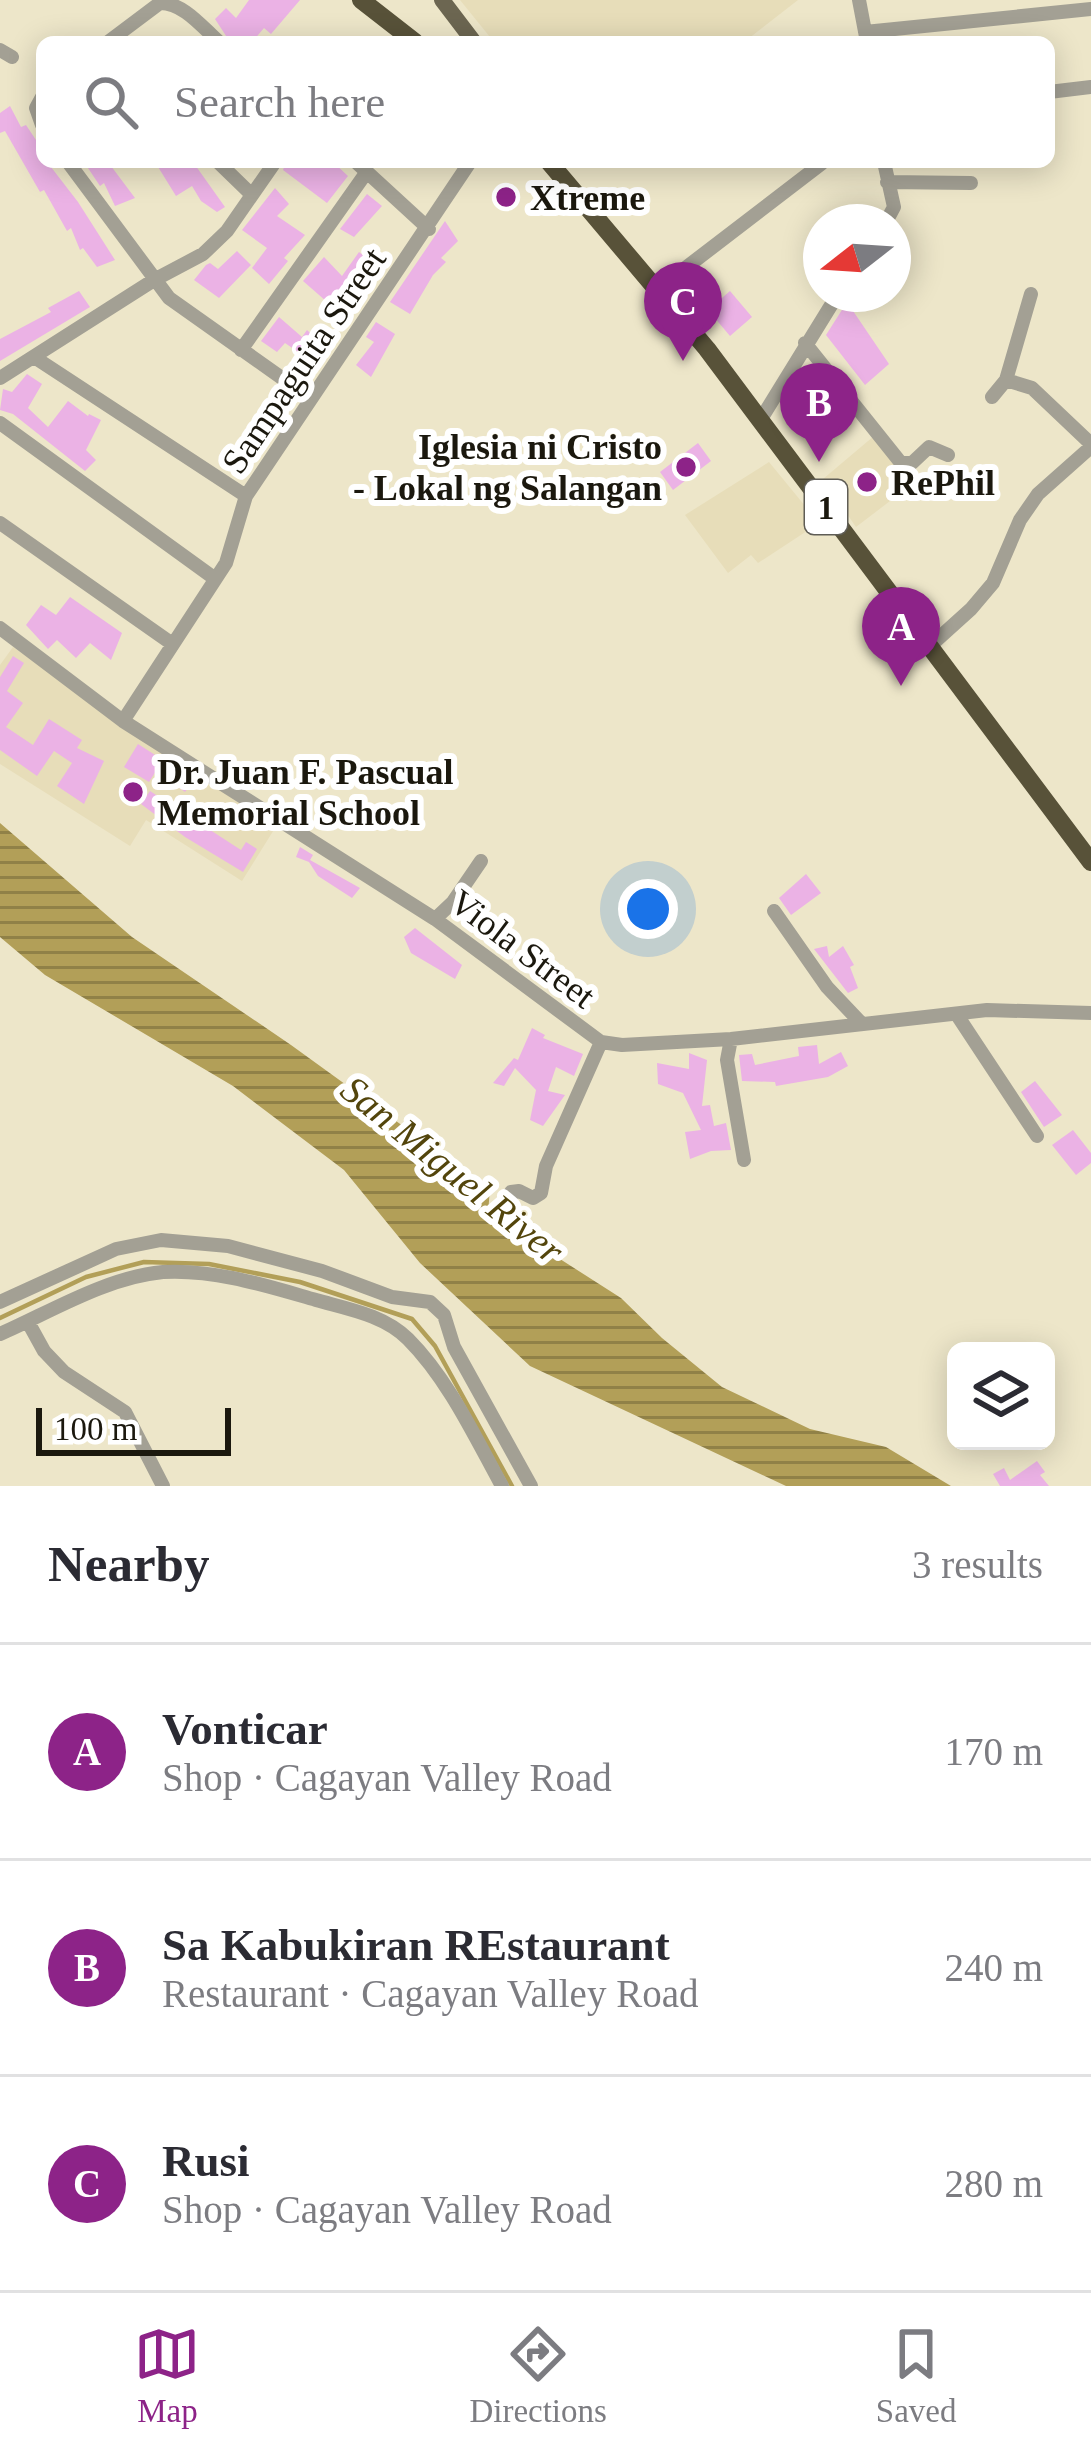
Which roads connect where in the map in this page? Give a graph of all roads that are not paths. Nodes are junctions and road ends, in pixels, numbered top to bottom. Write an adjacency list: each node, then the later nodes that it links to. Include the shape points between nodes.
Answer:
1 (362, 0): 7 (highway)
2 (442, 0): 8 (main road)
3 (859, 0): 9 (street)
4 (1091, 10): 10 (street)
5 (116, 36): 6 (street, via 166,2)
6 (212, 36)
7 (407, 36)
8 (470, 36)
9 (866, 36)
10 (874, 36)
11 (1091, 87): 12 (street)
12 (1055, 91)
13 (72, 168): 27 (street)
14 (224, 168): 24 (street)
15 (271, 168): 24 (street)
16 (360, 168): 32 (street)
17 (362, 168): 26 (street)
18 (466, 168): 26 (street, Sampaguita Street)
19 (554, 168): 28 (highway, 1)
20 (816, 168): 28 (street)
21 (885, 168): 22 (street)
22 (887, 182): 23 (street); 25 (street)
23 (971, 184)
24 (252, 195): 27 (street, via 209,249)
25 (893, 204)
26 (429, 229): 37 (street, Sampaguita Street)
27 (154, 280): 32 (street); 33 (street)
28 (658, 289): 38 (highway, 1)
29 (1031, 294): 35 (street)
30 (826, 312): 31 (street)
31 (805, 343): 38 (street); 41 (street, via 901,463 929,446)
32 (241, 350): 37 (street)
33 (34, 357): 34 (street); 42 (street)
34 (0, 378)
35 (1006, 380): 36 (street); 40 (street, via 1032,388)
36 (992, 397)
37 (310, 398): 42 (street, Sampaguita Street)
38 (761, 419): 47 (highway, 1)
39 (0, 423): 44 (street)
40 (1091, 446): 47 (street, via 1038,494 992,583)
41 (948, 455)
42 (246, 496): 44 (street, Sampaguita Street)
43 (0, 523): 46 (street)
44 (214, 578): 46 (street, Sampaguita Street)
45 (0, 628): 48 (street, Viola Street)
46 (171, 643): 48 (street, Sampaguita Street)
47 (929, 646): 50 (highway, 1)
48 (123, 721): 52 (street, Viola Street)
49 (481, 861): 52 (street)
50 (1091, 862)
51 (774, 910): 55 (street)
52 (435, 919): 57 (street, Viola Street)
53 (1091, 1013): 54 (street, Viola Street)
54 (957, 1015): 55 (street, Viola Street); 58 (street)
55 (862, 1024): 56 (street, Viola Street)
56 (731, 1040): 57 (street, Viola Street); 59 (street, via 727,1060)
57 (601, 1042): 60 (street, via 541,1193)
58 (1037, 1136)
59 (744, 1160)
60 (511, 1192)
61 (0, 1302): 62 (street, via 116,1249 161,1240 228,1246 322,1271)
62 (388, 1308): 63 (street, via 162,1272); 66 (street); 67 (street, via 430,1302 444,1315)
63 (28, 1322): 64 (street); 65 (street, via 64,1372 125,1412)
64 (0, 1334)
65 (163, 1486)
66 (502, 1486)
67 (531, 1486)

